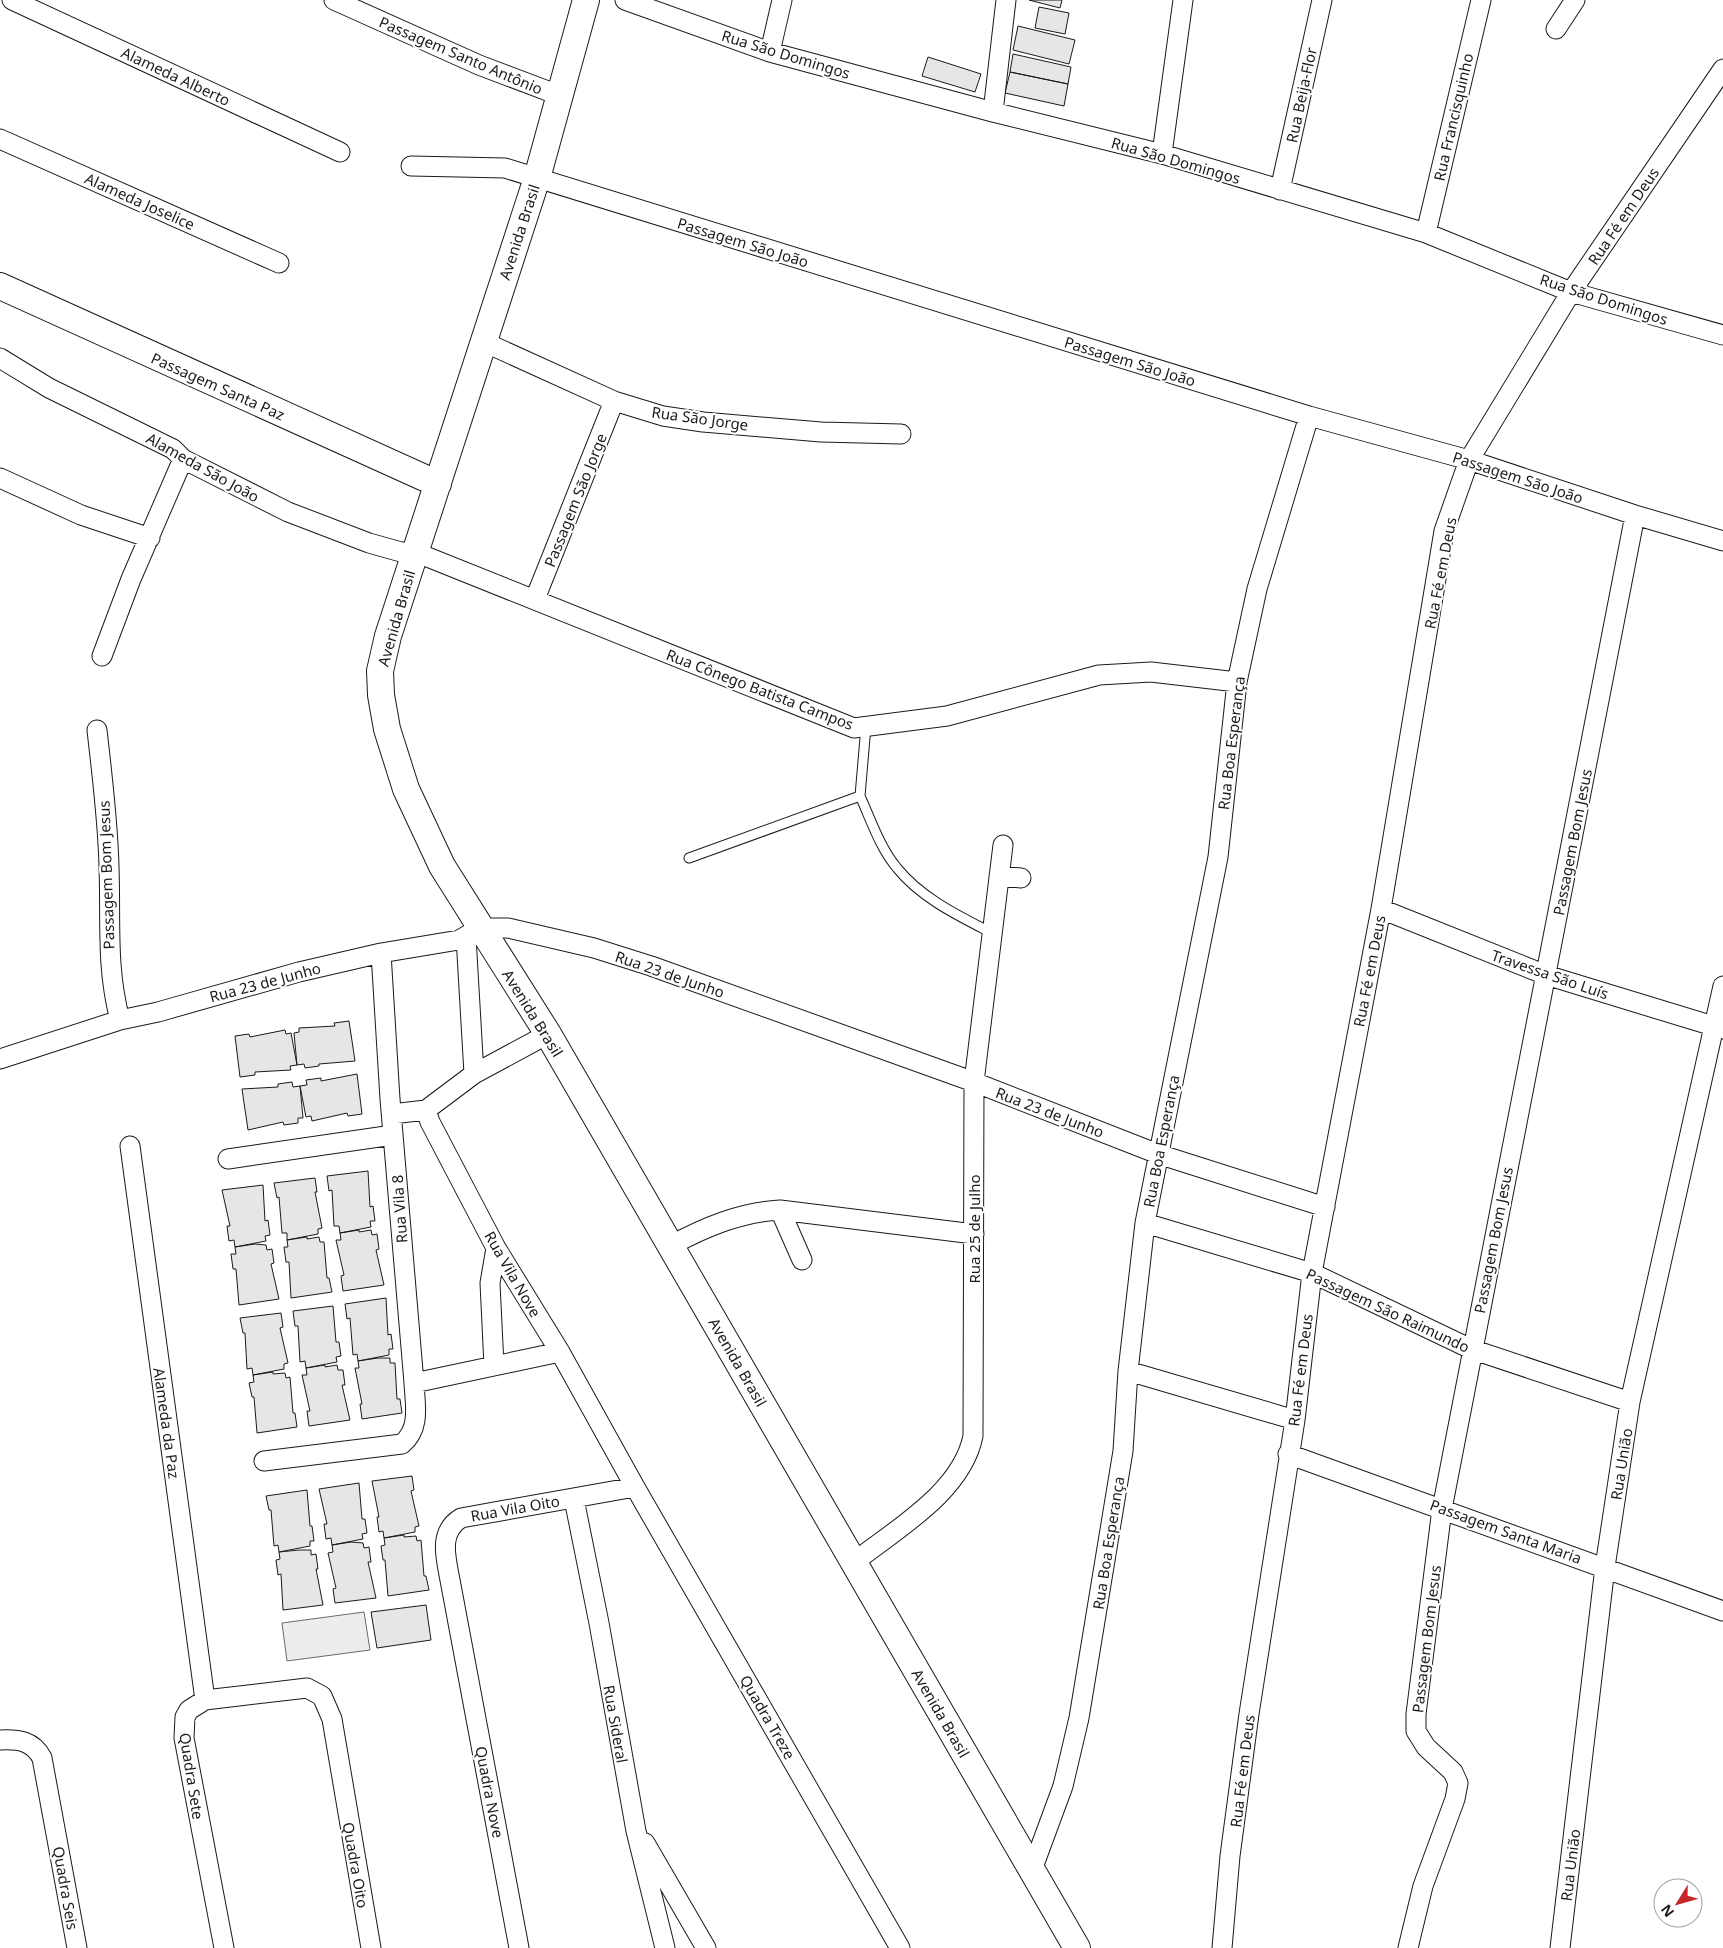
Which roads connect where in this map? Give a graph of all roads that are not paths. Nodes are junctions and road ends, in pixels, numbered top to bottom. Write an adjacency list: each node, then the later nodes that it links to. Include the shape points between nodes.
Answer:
1 (12, 0): 17 (street, Alameda Alberto)
2 (586, 0): 14 (main road, Avenida Brasil)
3 (625, 0): 12 (street, Rua São Domingos)
4 (782, 0): 12 (street)
5 (1006, 0): 15 (street)
6 (1183, 0): 18 (street)
7 (1322, 0): 21 (street, Rua Beija-Flor)
8 (1480, 0): 22 (street, Rua Francisquinho)
9 (1575, 0): 11 (street)
10 (343, 2): 14 (street, Passagem Santo Antônio, via 479,65)
11 (1556, 29)
12 (770, 52): 15 (street, Rua São Domingos)
13 (1723, 69): 25 (street, Rua Fé em Deus)
14 (561, 96): 20 (main road, Avenida Brasil)
15 (993, 112): 18 (street, Rua São Domingos)
16 (0, 139): 23 (street, Alameda Joselice)
17 (340, 152)
18 (1162, 154): 21 (street, Rua São Domingos)
19 (411, 166): 20 (street, Passagem São João, via 505,168)
20 (537, 178): 27 (main road, Avenida Brasil); 30 (street, Passagem São João)
21 (1280, 190): 22 (street, Rua São Domingos)
22 (1426, 233): 25 (street, Rua São Domingos)
23 (279, 263)
24 (0, 286): 35 (main road, Passagem Santa Paz)
25 (1571, 292): 26 (street, Rua São Domingos); 33 (street, Rua Fé em Deus)
26 (1723, 335)
27 (484, 342): 29 (street, Rua São Jorge); 35 (main road, Avenida Brasil)
28 (0, 358): 32 (street, Alameda São João, via 49,388 173,448)
29 (614, 401): 31 (street, Rua São Jorge, via 663,416 703,422 821,432); 40 (street, Passagem São Jorge)
30 (1309, 416): 33 (street, Passagem São João); 42 (street, Rua Boa Esperança, via 1257,589)
31 (901, 434)
32 (183, 459): 37 (street); 39 (street, Alameda São João, via 265,501 340,532 401,552)
33 (1469, 460): 36 (street, Passagem São João); 50 (street, Rua Fé em Deus, via 1444,532)
34 (0, 478): 37 (street, via 73,512)
35 (438, 484): 39 (main road, Avenida Brasil)
36 (1635, 515): 38 (street, Passagem São João); 54 (street, Passagem Bom Jesus)
37 (150, 538): 41 (street)
38 (1723, 541)
39 (415, 552): 40 (street, Rua Cônego Batista Campos); 51 (main road, Avenida Brasil, via 388,636 380,670 381,695 387,729 406,789)
40 (535, 599): 43 (street, Rua Cônego Batista Campos, via 854,728)
41 (102, 656)
42 (1237, 682): 43 (street, Rua Cônego Batista Campos, via 1151,672 1099,675 947,716); 66 (street, Rua Boa Esperança, via 1218,857)
43 (866, 726): 45 (lane)
44 (97, 730): 56 (street, Passagem Bom Jesus, via 109,867 110,969)
45 (860, 796): 47 (lane); 52 (lane, via 897,868 950,912)
46 (1003, 845): 48 (street, Rua 25 de Julho)
47 (689, 858)
48 (999, 876): 49 (street); 52 (street, Rua 25 de Julho)
49 (1021, 878)
50 (1381, 909): 54 (street, Travessa São Luís); 68 (street, Rua Fé em Deus)
51 (473, 933): 53 (street, Rua 23 de Junho); 58 (main road, Avenida Brasil); 60 (street); 61 (street, Rua 23 de Junho, via 508,928 594,948)
52 (992, 933): 61 (street, Rua 25 de Julho)
53 (381, 954): 56 (street, Rua 23 de Junho, via 299,972); 63 (street, Rua Vila 8)
54 (1546, 976): 57 (street, Travessa São Luís); 76 (street, Passagem Bom Jesus)
55 (1723, 986): 57 (street, Rua União)
56 (120, 1020): 59 (street, Rua 23 de Junho)
57 (1719, 1028): 81 (street, Rua União)
58 (548, 1034): 60 (street); 72 (main road, Avenida Brasil)
59 (0, 1059)
60 (474, 1074): 62 (street)
61 (974, 1082): 66 (street, Rua 23 de Junho); 71 (street, Rua 25 de Julho)
62 (426, 1110): 63 (street); 73 (street, Rua Vila Nove)
63 (392, 1114): 64 (street, Rua Vila 8)
64 (393, 1135): 67 (street); 80 (street, Rua Vila 8)
65 (130, 1146): 92 (street, Alameda da Paz)
66 (1158, 1154): 68 (street, Rua 23 de Junho); 70 (street, Rua Boa Esperança)
67 (228, 1159)
68 (1325, 1207): 75 (street, Rua Fé em Deus)
69 (780, 1210): 71 (street); 72 (street, via 736,1217); 74 (street)
70 (1145, 1223): 75 (street, Passagem São Raimundo); 79 (street, Rua Boa Esperança)
71 (974, 1234): 88 (street, Rua 25 de Julho, via 973,1436 970,1452 940,1493)
72 (670, 1246): 88 (main road, Avenida Brasil)
73 (496, 1248): 77 (street, Rua Vila Nove); 78 (street, via 490,1283)
74 (802, 1260)
75 (1312, 1273): 76 (street, Passagem São Raimundo); 82 (street, Rua Fé em Deus)
76 (1471, 1349): 81 (street, Passagem São Raimundo); 87 (street, Passagem Bom Jesus)
77 (560, 1352): 78 (street); 85 (street, Rua Vila Nove)
78 (494, 1366): 80 (street)
79 (1128, 1371): 82 (street); 95 (street, Rua Boa Esperança, via 1124,1451 1078,1718 1063,1786)
80 (414, 1383): 84 (street, Rua Vila 8, via 415,1426 411,1436 402,1444)
81 (1630, 1402): 89 (street, Rua União)
82 (1295, 1420): 83 (street, Rua Fé em Deus)
83 (1288, 1454): 87 (street, Passagem Santa Maria); 104 (street, Rua Fé em Deus, via 1230,1856)
84 (264, 1461)
85 (635, 1487): 86 (street, Rua Vila Oito); 102 (street, Quadra Treze)
86 (574, 1499): 91 (street, Rua Vila Oito, via 461,1518 449,1528 445,1547); 94 (street, Rua Sideral)
87 (1442, 1509): 89 (street, Passagem Santa Maria); 105 (street, Passagem Bom Jesus, via 1416,1731 1426,1747 1453,1772 1458,1783 1423,1886)
88 (853, 1563): 95 (main road, Avenida Brasil)
89 (1605, 1567): 90 (street, Passagem Santa Maria); 106 (street, Rua União)
90 (1723, 1611)
91 (461, 1636): 99 (street, Quadra Nove)
92 (205, 1700): 97 (street, Quadra Sete, via 189,1710 185,1717 184,1738); 98 (street, Quadra Oito, via 307,1688 327,1703)
93 (0, 1740): 96 (street, Quadra Seis, via 21,1741 37,1748 45,1771)
94 (636, 1831): 100 (street, Rua Sideral); 101 (street)
95 (1032, 1870): 103 (main road, Avenida Brasil)
96 (77, 1948)
97 (224, 1948)
98 (372, 1948)
99 (519, 1948)
100 (664, 1948)
101 (706, 1948)
102 (900, 1948)
103 (1077, 1948)
104 (1222, 1948)
105 (1408, 1948)
106 (1560, 1948)

